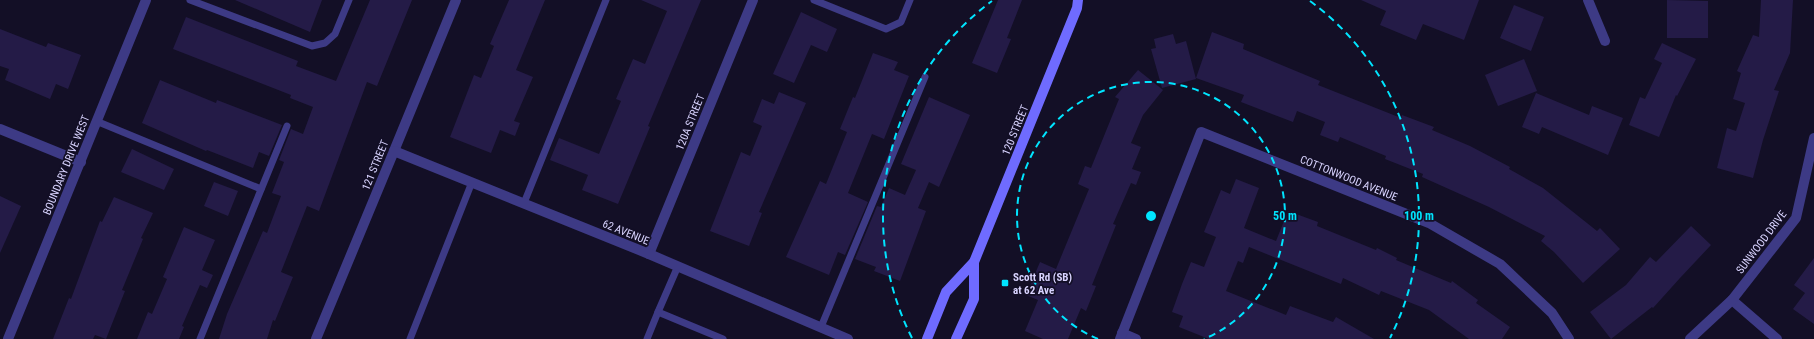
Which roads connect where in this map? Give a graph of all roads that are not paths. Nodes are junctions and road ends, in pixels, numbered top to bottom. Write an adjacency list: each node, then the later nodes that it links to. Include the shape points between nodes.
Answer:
1 (146, 0): 14 (street, BOUNDARY DRIVE WEST)
2 (190, 0): 3 (lane, via 312,46 324,43 335,34)
3 (349, 0)
4 (456, 0): 18 (street, 121 STREET)
5 (606, 0): 22 (lane)
6 (753, 0): 23 (street, 120A STREET)
7 (814, 0): 8 (lane, via 886,29 901,22)
8 (910, 0)
9 (1085, 0): 11 (main road, 120 STREET)
10 (1588, 0): 12 (street)
11 (1078, 4): 24 (main road, 120 STREET)
12 (1605, 41)
13 (925, 77): 28 (lane)
14 (96, 121): 19 (street, BOUNDARY DRIVE WEST); 21 (lane)
15 (287, 126): 21 (lane)
16 (0, 129): 19 (street)
17 (1814, 138): 26 (street, SUNWOOD DRIVE, via 1796,218)
18 (394, 151): 20 (street, 62 AVENUE); 33 (street, 121 STREET)
19 (81, 162): 31 (street, BOUNDARY DRIVE WEST)
20 (472, 182): 22 (street, 62 AVENUE); 34 (lane)
21 (261, 189): 32 (lane)
22 (524, 203): 23 (street, 62 AVENUE)
23 (648, 254): 25 (street, 62 AVENUE)
24 (974, 262): 37 (main road, 120 STREET, via 946,292); 38 (main road, 120 STREET, via 974,299)
25 (678, 266): 27 (lane); 28 (street, 62 AVENUE)
26 (1732, 300): 41 (street, SUNWOOD DRIVE); 42 (street)
27 (658, 312): 35 (lane); 36 (lane)
28 (821, 327): 30 (street, 62 AVENUE)
29 (1121, 336): 39 (street); 40 (street, COTTONWOOD AVENUE, via 1201,132 1428,223 1500,264 1552,313)
30 (843, 338)
31 (8, 339)
32 (200, 339)
33 (316, 339)
34 (410, 339)
35 (647, 339)
36 (723, 339)
37 (927, 339)
38 (956, 339)
39 (1136, 339)
40 (1569, 339)
41 (1690, 339)
42 (1778, 339)

